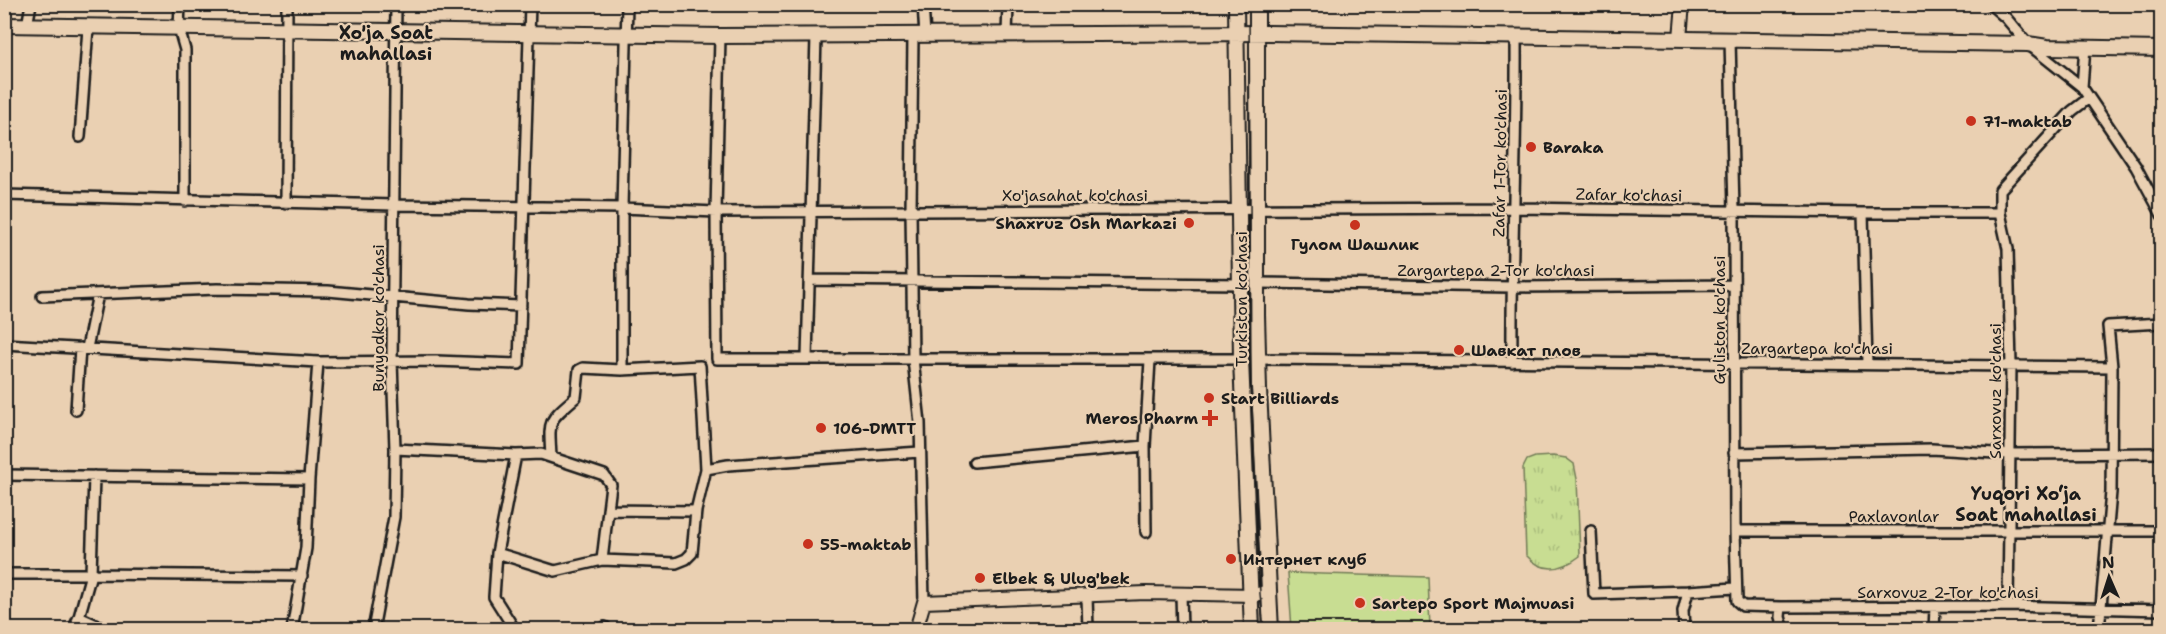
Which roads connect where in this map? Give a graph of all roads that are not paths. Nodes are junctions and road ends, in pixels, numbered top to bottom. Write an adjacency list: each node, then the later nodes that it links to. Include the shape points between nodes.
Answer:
1 (31, 4): 14 (street)
2 (180, 4): 16 (street)
3 (287, 4): 17 (street)
4 (396, 4): 18 (street, Bunyodkor ko'chasi)
5 (530, 4): 19 (street)
6 (627, 4): 22 (street)
7 (923, 4): 25 (street)
8 (1008, 4): 23 (street)
9 (1236, 4): 20 (main road, Turkiston ko'chasi)
10 (1257, 4): 21 (main road, Turkiston ko'chasi)
11 (1683, 4): 28 (street)
12 (1990, 4): 30 (street)
13 (4, 25): 14 (main road)
14 (27, 26): 15 (main road)
15 (87, 28): 16 (main road); 35 (street)
16 (179, 29): 17 (main road); 37 (street, via 185,50)
17 (287, 31): 18 (main road); 38 (street)
18 (396, 32): 19 (main road); 39 (street, Bunyodkor ko'chasi)
19 (530, 33): 22 (main road); 40 (street)
20 (1236, 33): 21 (main road); 23 (main road); 44 (main road, Turkiston ko'chasi)
21 (1257, 33): 26 (main road); 45 (main road, Turkiston ko'chasi)
22 (626, 35): 24 (main road); 41 (street)
23 (1007, 35): 25 (main road)
24 (720, 36): 27 (main road); 48 (street)
25 (919, 36): 27 (main road); 43 (street)
26 (1516, 36): 28 (main road); 42 (street, Zafar 1-Tor ko'chasi)
27 (816, 37): 46 (street)
28 (1680, 38): 29 (main road)
29 (1730, 39): 30 (main road); 47 (street, Guliston ko'chasi)
30 (2028, 44): 31 (main road); 33 (street)
31 (2085, 47): 32 (main road); 33 (street)
32 (2162, 49)
33 (2082, 87): 34 (street)
34 (2089, 98): 50 (street, via 2072,111 2000,190); 51 (street)
35 (80, 137)
36 (4, 195): 37 (street, Xo'jasahat ko'chasi)
37 (185, 201): 38 (street, Xo'jasahat ko'chasi)
38 (286, 203): 39 (street, Xo'jasahat ko'chasi)
39 (394, 205): 40 (street, Xo'jasahat ko'chasi); 60 (street, Bunyodkor ko'chasi)
40 (525, 208): 41 (street, Xo'jasahat ko'chasi); 61 (street)
41 (622, 208): 48 (street, Xo'jasahat ko'chasi); 77 (street)
42 (1514, 208): 45 (street, Zafar ko'chasi); 47 (street, Zafar ko'chasi); 57 (street, Zafar 1-Tor ko'chasi)
43 (911, 210): 44 (street, Xo'jasahat ko'chasi); 46 (street, Xo'jasahat ko'chasi); 53 (street)
44 (1239, 210): 45 (street, Xo'jasahat ko'chasi); 54 (main road, Turkiston ko'chasi)
45 (1257, 210): 55 (main road, Turkiston ko'chasi)
46 (811, 211): 48 (street, Xo'jasahat ko'chasi); 52 (street)
47 (1734, 211): 49 (street, Zafar ko'chasi); 56 (street, Guliston ko'chasi)
48 (716, 212): 65 (street, via 717,359)
49 (1863, 213): 50 (street, Zafar ko'chasi); 74 (street)
50 (2000, 213): 75 (street, Sarxovuz ko'chasi, via 2008,249)
51 (2162, 215)
52 (810, 280): 53 (street); 65 (street)
53 (913, 282): 54 (street); 66 (street)
54 (1241, 284): 67 (main road, Turkiston ko'chasi)
55 (1257, 284): 57 (street, Zargartepa 2-Tor ko'chasi); 68 (main road, Turkiston ko'chasi)
56 (1734, 285): 57 (street, Zargartepa 2-Tor ko'chasi); 73 (street, Guliston ko'chasi)
57 (1511, 287): 72 (street, Zafar 1-Tor ko'chasi)
58 (98, 294): 59 (street); 60 (street, via 217,289); 64 (street)
59 (42, 296)
60 (392, 296): 61 (street); 70 (street, Bunyodkor ko'chasi)
61 (521, 306): 70 (street, via 519,364)
62 (2162, 323): 76 (street, via 2108,326)
63 (4, 344): 64 (street)
64 (84, 348): 71 (street); 78 (street)
65 (807, 358): 66 (street)
66 (913, 359): 69 (street); 81 (street)
67 (1240, 359): 69 (street); 110 (main road, Turkiston ko'chasi)
68 (1258, 359): 72 (street, Zargartepa ko'chasi); 107 (main road, Turkiston ko'chasi)
69 (1150, 360): 79 (street)
70 (392, 361): 71 (street); 80 (street, Bunyodkor ko'chasi)
71 (318, 362): 92 (street)
72 (1512, 362): 73 (street, Zargartepa ko'chasi)
73 (1735, 362): 74 (street, Zargartepa ko'chasi); 82 (street, Guliston ko'chasi)
74 (1867, 363): 75 (street, Zargartepa ko'chasi)
75 (2011, 365): 76 (street, Zargartepa ko'chasi); 85 (street, Sarxovuz ko'chasi)
76 (2112, 366): 83 (street)
77 (622, 370): 87 (street, via 579,370 576,397 553,418 550,427); 89 (street, via 700,366)
78 (76, 410)
79 (1144, 446): 88 (street); 100 (street)
80 (395, 449): 86 (street); 123 (street, Bunyodkor ko'chasi, via 394,517)
81 (920, 452): 89 (street); 112 (street)
82 (1734, 453): 85 (street, via 1932,449); 96 (street, Guliston ko'chasi)
83 (2112, 453): 84 (street); 85 (street); 98 (street)
84 (2162, 453)
85 (2010, 454): 97 (street, Sarxovuz ko'chasi)
86 (516, 455): 87 (street); 101 (street)
87 (551, 457): 93 (street, via 604,475 611,485)
88 (974, 462)
89 (706, 469): 94 (street)
90 (4, 475): 91 (street)
91 (94, 476): 92 (street); 104 (street)
92 (309, 479): 105 (street)
93 (608, 510): 94 (street); 102 (street)
94 (696, 511): 102 (street, via 692,553 686,560)
95 (1591, 531): 108 (street, via 1594,594)
96 (1734, 531): 97 (street, Paxlavonlar); 106 (street, Guliston ko'chasi)
97 (2008, 531): 98 (street, Paxlavonlar); 114 (street, Sarxovuz ko'chasi)
98 (2108, 531): 99 (street, Paxlavonlar); 117 (street)
99 (2162, 531)
100 (1146, 532)
101 (496, 553): 102 (street, via 555,571); 124 (street, via 494,597)
102 (602, 560)
103 (4, 574): 104 (street)
104 (91, 574): 105 (street); 119 (street)
105 (302, 576): 122 (street)
106 (1735, 588): 108 (street); 113 (street, Guliston ko'chasi)
107 (1268, 591): 110 (street); 129 (main road, Turkiston ko'chasi)
108 (1688, 591): 130 (street)
109 (1181, 594): 110 (street); 111 (street); 127 (street)
110 (1250, 594): 128 (main road, Turkiston ko'chasi)
111 (1087, 596): 112 (street); 126 (street)
112 (924, 602): 125 (street)
113 (1737, 602): 115 (street, Sarxovuz 2-Tor ko'chasi, via 1743,606)
114 (2008, 606): 116 (street, Sarxovuz 2-Tor ko'chasi); 117 (street, Sarxovuz 2-Tor ko'chasi)
115 (1781, 607): 116 (street, Sarxovuz 2-Tor ko'chasi); 131 (street)
116 (1935, 607): 132 (street)
117 (2100, 609): 118 (street, Sarxovuz 2-Tor ko'chasi); 133 (street)
118 (2162, 610)
119 (79, 617): 120 (street); 121 (street)
120 (73, 630)
121 (108, 630)
122 (292, 630)
123 (373, 630)
124 (515, 630)
125 (916, 630)
126 (1088, 630)
127 (1182, 630)
128 (1252, 630)
129 (1271, 630)
130 (1684, 630)
131 (1784, 630)
132 (1934, 630)
133 (2099, 630)

